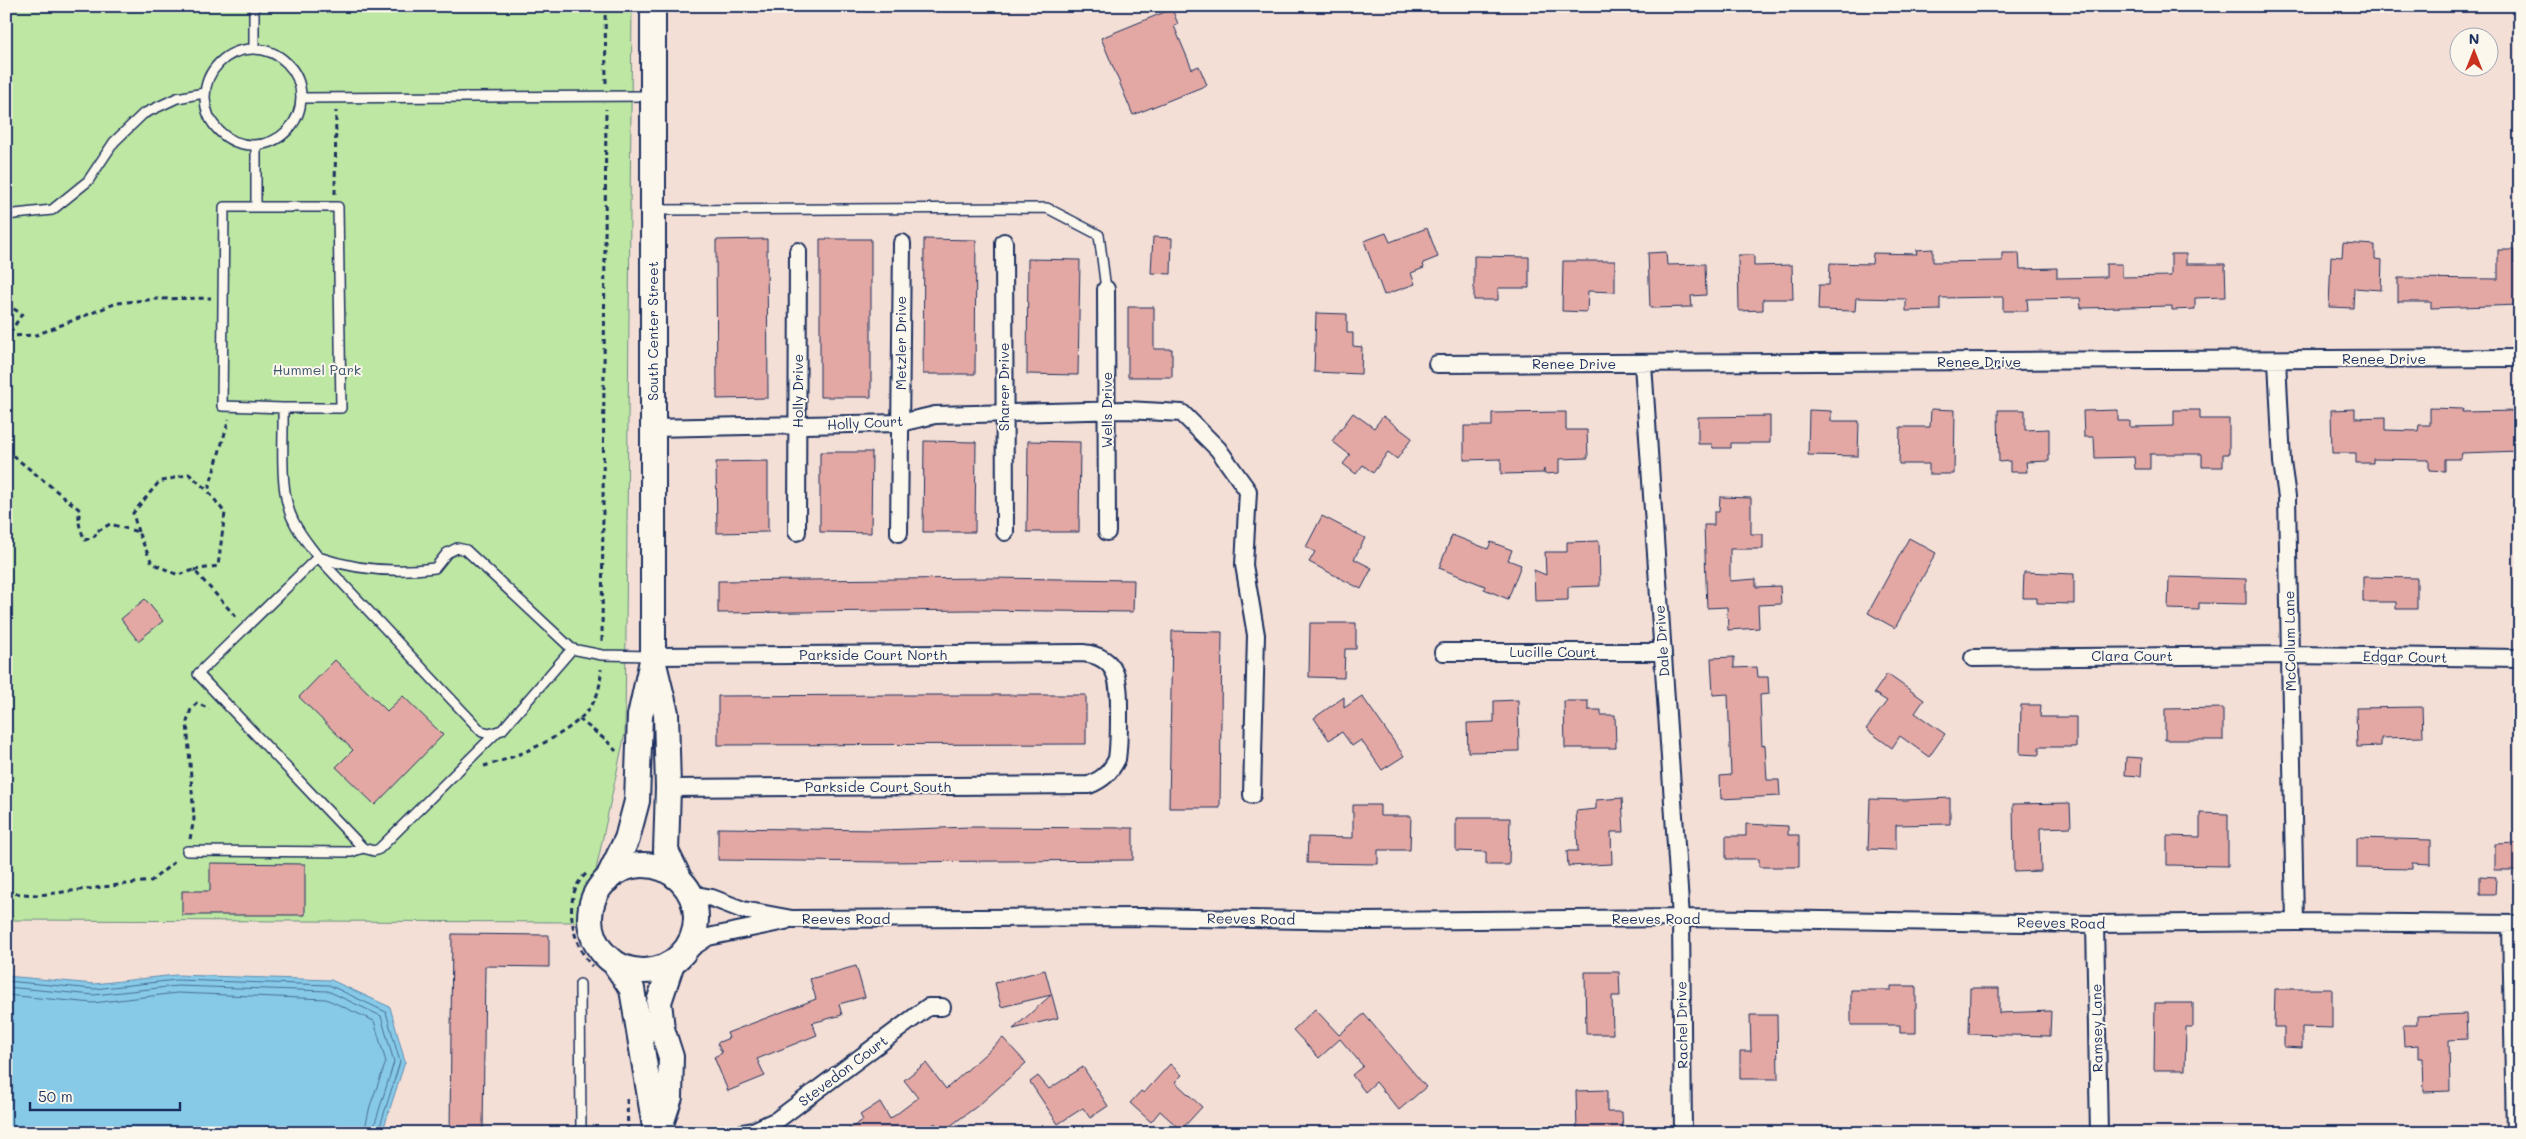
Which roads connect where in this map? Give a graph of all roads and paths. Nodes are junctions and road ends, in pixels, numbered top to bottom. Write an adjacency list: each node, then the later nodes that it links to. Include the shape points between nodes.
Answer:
1 (254, 6): 4 (lane)
2 (605, 6): 6 (path)
3 (654, 6): 7 (main road, South Center Street)
4 (254, 49): 5 (lane, via 231,53 217,63 208,77); 8 (lane, via 279,56 291,67 299,82)
5 (204, 93): 12 (lane, via 205,108 221,134 235,142); 16 (lane, via 177,98 143,114 114,142 88,181 52,210)
6 (606, 96): 7 (lane); 8 (lane); 10 (path)
7 (654, 96): 15 (main road, South Center Street)
8 (301, 98): 12 (lane, via 291,127 280,137)
9 (596, 110): 10 (path)
10 (606, 110): 48 (path)
11 (344, 111): 14 (path, via 335,111)
12 (256, 145): 13 (lane)
13 (256, 207): 14 (lane); 21 (lane, via 224,207)
14 (335, 207): 29 (lane, via 338,207 341,408)
15 (654, 210): 20 (lane, via 1047,208 1099,235); 34 (main road, South Center Street)
16 (6, 215)
17 (1004, 242): 31 (street, Sharer Drive)
18 (902, 243): 32 (street, Metzler Drive)
19 (798, 251): 33 (street, Holly Drive)
20 (1106, 289): 30 (street, Wells Drive)
21 (223, 298): 23 (path, via 117,303 36,335); 28 (lane, via 222,406)
22 (6, 304): 23 (path, via 22,314)
23 (7, 337)
24 (2520, 358): 25 (street, Renee Drive)
25 (2276, 360): 27 (street, Renee Drive); 49 (street, McCollum Lane, via 2287,497)
26 (1437, 364): 27 (street, Renee Drive)
27 (1643, 364): 47 (street, Dale Drive)
28 (232, 406): 29 (lane); 36 (path)
29 (283, 408): 42 (lane, via 284,484 288,509)
30 (1107, 411): 31 (street, Holly Court); 40 (street, Wells Drive); 59 (street, Holly Court, via 1182,413 1218,449 1248,491 1244,565 1256,635)
31 (1004, 414): 32 (street, Holly Court, via 935,415); 39 (street, Sharer Drive)
32 (900, 423): 33 (street, Holly Court); 41 (street, Metzler Drive)
33 (798, 426): 34 (street, Holly Court); 38 (street, Holly Drive)
34 (652, 428): 50 (main road, South Center Street)
35 (6, 450): 37 (path, via 80,510 80,530 85,540 110,524)
36 (208, 491): 37 (path, via 189,474 159,482 133,513); 43 (path, via 225,513 218,566)
37 (138, 532): 43 (path, via 152,563 178,575)
38 (798, 532)
39 (1005, 532)
40 (1107, 532)
41 (899, 533)
42 (318, 557): 44 (lane); 45 (lane, via 338,564 401,571 435,568 448,553 458,548 466,550); 55 (lane, via 482,732)
43 (194, 570): 44 (path)
44 (246, 628): 60 (lane, via 198,674)
45 (572, 649): 48 (lane); 55 (lane)
46 (1443, 652): 47 (street, Lucille Court)
47 (1663, 652): 64 (street, Dale Drive)
48 (602, 655): 50 (lane); 53 (path)
49 (2291, 655): 51 (street, Clara Court); 52 (street, Edgar Court); 66 (street, McCollum Lane)
50 (653, 656): 57 (street, Parkside Court North, via 1093,654 1106,661 1119,682 1119,750 1112,771); 58 (main road, South Center Street, via 666,713); 62 (main road, South Center Street, via 640,716 637,801 627,839)
51 (1973, 658)
52 (2520, 658)
53 (601, 683)
54 (579, 719): 56 (path)
55 (496, 733): 60 (lane, via 379,849)
56 (617, 753)
57 (1089, 785): 58 (street, Parkside Court South)
58 (668, 788): 63 (main road, South Center Street, via 666,851)
59 (1252, 795)
60 (364, 848): 61 (lane, via 351,852)
61 (187, 851)
62 (599, 875): 63 (main road, via 636,866 652,866 667,871); 70 (main road, via 590,922); 70 (path, via 581,878 572,902 572,915 577,944 585,959)
63 (685, 887): 65 (street, Reeves Road, via 743,910); 69 (main road, via 696,909 696,924 692,939)
64 (1681, 918): 65 (street, Reeves Road, via 1363,921 1140,917); 67 (street, Reeves Road); 78 (street, Rachel Drive)
65 (792, 919): 69 (street, Reeves Road, via 708,937)
66 (2295, 922): 67 (street, Reeves Road); 68 (street, Reeves Road)
67 (2095, 924): 79 (street, Ramsey Lane)
68 (2515, 924): 80 (street)
69 (678, 958): 70 (main road, via 657,969 642,971); 76 (main road, via 659,1002 670,1057 670,1097)
70 (604, 965): 76 (main road, via 632,989)
71 (580, 984): 74 (lane)
72 (942, 1007): 77 (street, Stevedon Court, via 928,1007 777,1120)
73 (627, 1095): 75 (path)
74 (581, 1133)
75 (628, 1133)
76 (657, 1133)
77 (742, 1133)
78 (1684, 1133)
79 (2099, 1133)
80 (2515, 1133)

